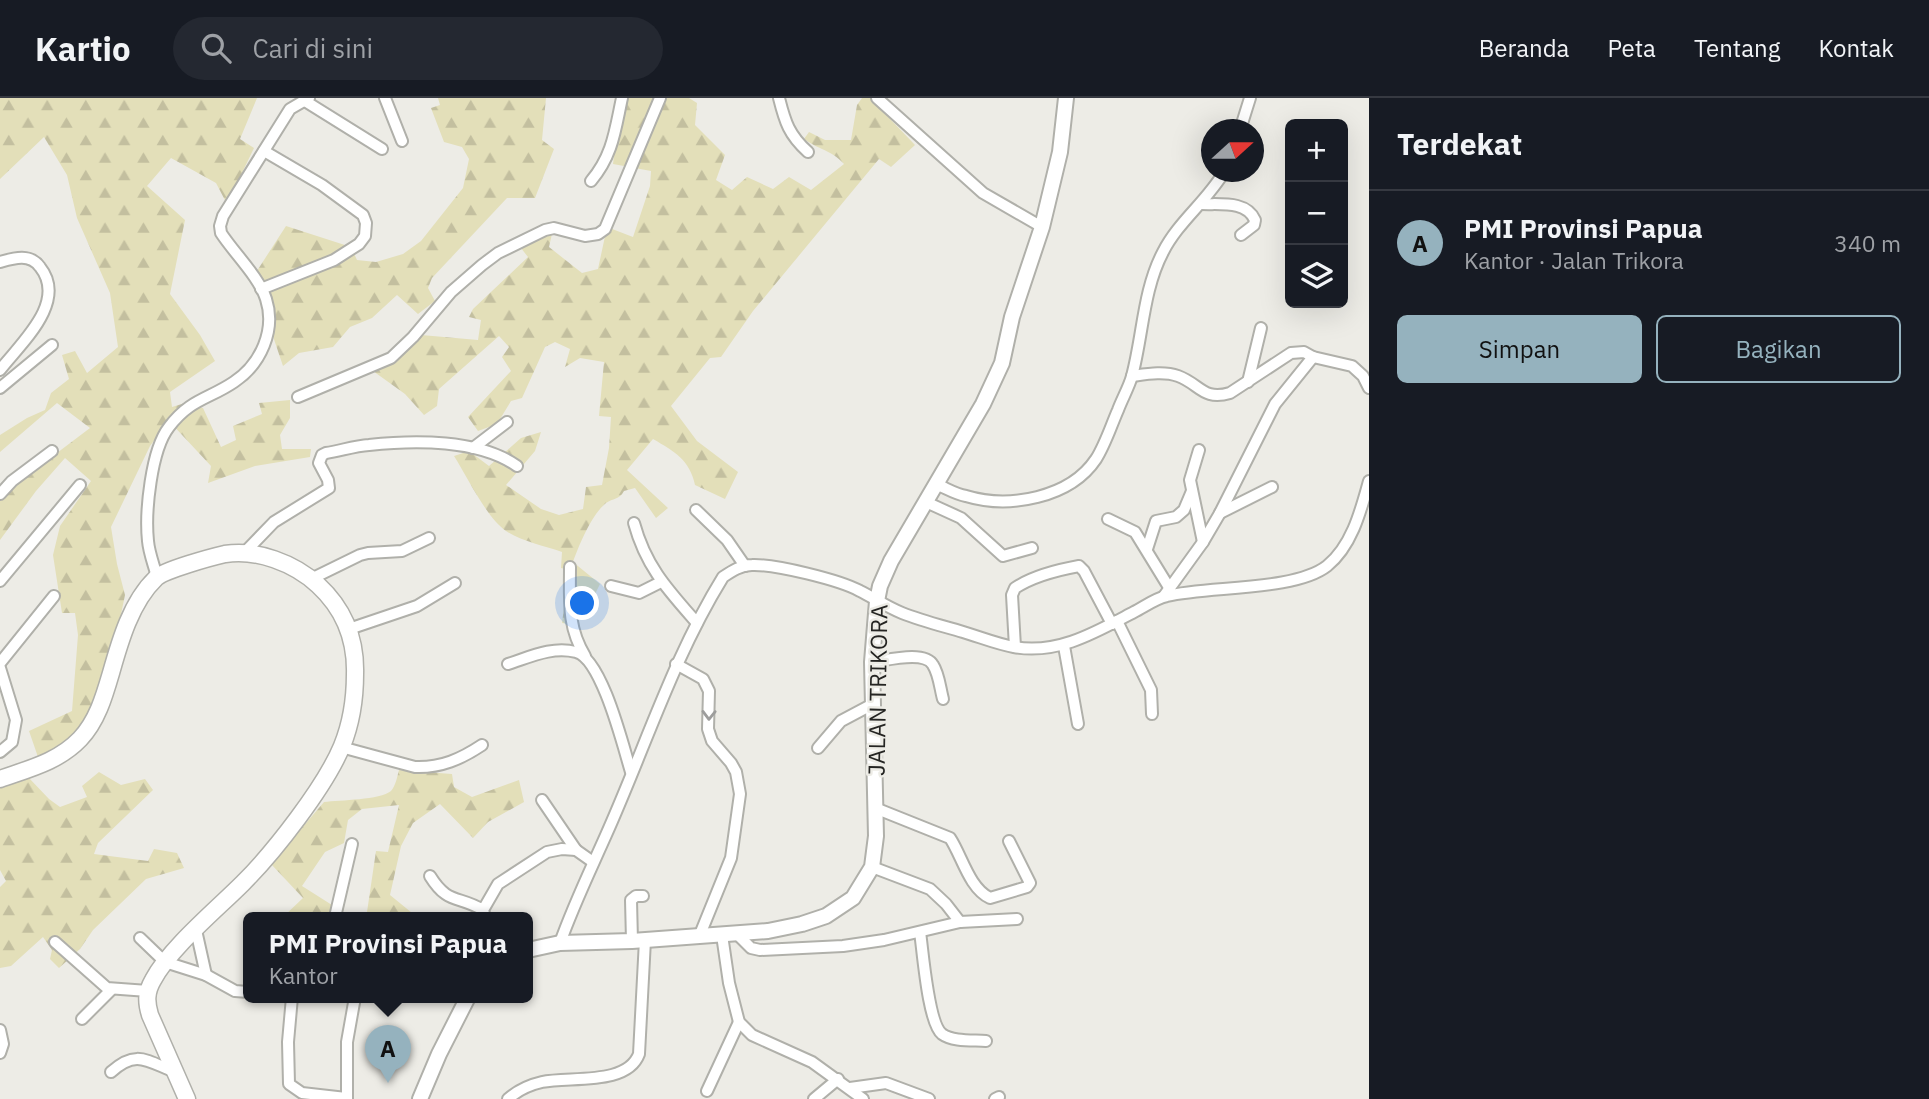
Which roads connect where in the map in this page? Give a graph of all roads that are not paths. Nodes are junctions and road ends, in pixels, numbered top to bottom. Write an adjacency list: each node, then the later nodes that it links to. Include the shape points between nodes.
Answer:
1 (385, 98): 10 (street)
2 (622, 98): 14 (street, via 611,152)
3 (660, 98): 29 (street, via 605,229 585,236 545,230 498,253 451,292 391,358)
4 (779, 98): 13 (street, via 788,128)
5 (877, 98): 17 (street, via 983,193)
6 (1066, 98): 17 (street, JALAN TRIKORA, via 1060,152)
7 (1250, 98): 9 (street)
8 (307, 99): 11 (street); 12 (street, via 290,109)
9 (1243, 119)
10 (402, 141)
11 (382, 149)
12 (264, 151): 20 (street, via 220,226); 20 (street, via 322,185 363,215 366,223 359,244 334,260)
13 (808, 152)
14 (592, 181)
15 (1217, 182): 16 (street)
16 (1201, 204): 18 (street, via 1249,210 1254,225); 25 (street, via 1163,251 1149,292)
17 (1042, 227): 36 (street, JALAN TRIKORA, via 994,383)
18 (1241, 235)
19 (0, 262): 24 (street, via 16,257 32,260 39,264 50,290 43,316)
20 (261, 289): 54 (street, via 269,319 262,351 246,373 196,400 180,415 167,429 157,453 147,524)
21 (1261, 328): 26 (street)
22 (52, 345): 27 (street)
23 (1313, 357): 26 (street, via 1291,353); 28 (street, via 1352,366); 43 (street, via 1275,404)
24 (0, 370)
25 (1132, 376): 26 (street, via 1179,376 1201,391 1219,396); 36 (street, via 1096,459 1076,481 1060,490 991,501)
26 (1248, 382)
27 (0, 388)
28 (1369, 388)
29 (298, 397)
30 (506, 422): 31 (street)
31 (473, 448): 34 (street, via 502,456); 51 (street, via 391,443 326,453 319,463 329,488 274,522)
32 (1199, 450): 39 (street, via 1191,473)
33 (52, 451): 40 (street)
34 (517, 466)
35 (1369, 481): 44 (street)
36 (936, 484): 41 (street, JALAN TRIKORA)
37 (80, 485): 56 (street)
38 (1272, 487): 43 (street)
39 (1192, 491): 48 (street); 50 (street, via 1177,517 1156,521)
40 (0, 494)
41 (926, 502): 49 (street, via 961,518 1003,556); 62 (street, JALAN TRIKORA, via 891,561)
42 (696, 509): 52 (street)
43 (1220, 513): 48 (street)
44 (1365, 513): 60 (street, via 1326,567 1297,579)
45 (1108, 519): 50 (street, via 1135,532)
46 (634, 523): 57 (street, via 641,547)
47 (429, 538): 55 (street, via 402,551 360,555)
48 (1203, 542): 60 (street)
49 (1032, 548)
50 (1147, 549): 60 (street)
51 (245, 552): 54 (main road); 55 (main road, via 266,556)
52 (745, 566): 62 (street, via 812,575 859,590); 63 (street, via 723,577)
53 (570, 567): 68 (street, via 571,623)
54 (157, 577): 84 (main road, via 135,606 104,698 79,740 49,762)
55 (312, 579): 65 (main road, via 341,610)
56 (0, 582)
57 (661, 582): 59 (street, via 639,593); 63 (street)
58 (455, 583): 65 (street, via 417,606)
59 (611, 586)
60 (1167, 592): 64 (street)
61 (54, 596): 72 (street)
62 (877, 601): 67 (street, via 904,614); 69 (street, JALAN TRIKORA)
63 (697, 623): 71 (street)
64 (1115, 623): 66 (street); 67 (street, via 1084,571 1079,566 1066,568 1014,588); 77 (street, via 1150,690)
65 (349, 629): 80 (main road, via 356,655 355,693)
66 (1064, 646): 67 (street); 78 (street)
67 (1015, 648)
68 (585, 656): 70 (street, via 543,652); 83 (street, via 603,687)
69 (873, 662): 73 (street, via 927,658 934,666); 75 (street, JALAN TRIKORA)
70 (508, 664)
71 (676, 664): 83 (street); 103 (street, one-way to 103, via 703,679 709,691 708,729 736,772 740,794 732,858)
72 (0, 665): 76 (street)
73 (943, 699)
74 (0, 703): 76 (street)
75 (873, 704): 81 (street, via 841,721); 86 (street, JALAN TRIKORA)
76 (12, 705): 82 (street, via 16,732 12,743)
77 (1152, 714)
78 (1078, 724)
79 (482, 745): 80 (street, via 461,758 426,768)
80 (341, 747): 99 (main road, via 292,824)
81 (818, 748)
82 (2, 749)
83 (631, 772): 90 (street)
84 (0, 779)
85 (542, 800): 89 (street)
86 (875, 808): 87 (street, via 950,838 972,881 990,898 1030,883); 91 (street, JALAN TRIKORA)
87 (1009, 841)
88 (352, 844): 94 (street)
89 (576, 850): 90 (street); 96 (street, via 547,852 498,884)
90 (593, 862): 107 (street)
91 (872, 867): 98 (street, via 930,889); 101 (street, JALAN TRIKORA, via 853,898 825,916)
92 (430, 876): 95 (street, via 446,897 472,904)
93 (643, 895): 105 (street, via 631,900)
94 (336, 912)
95 (482, 912)
96 (485, 912)
97 (1017, 919): 98 (street)
98 (960, 922): 100 (street)
99 (196, 930): 109 (main road); 110 (street)
100 (920, 932): 101 (street, via 843,946 760,950); 120 (street, via 931,1010 939,1032)
101 (737, 934): 102 (street, JALAN TRIKORA)
102 (722, 935): 103 (street, JALAN TRIKORA); 118 (street)
103 (699, 937): 105 (street, JALAN TRIKORA)
104 (140, 938): 109 (street)
105 (638, 940): 107 (street, JALAN TRIKORA); 130 (street, via 639,1054 633,1066 595,1078 527,1086)
106 (55, 942): 111 (street)
107 (559, 943): 108 (street, JALAN TRIKORA)
108 (533, 949)
109 (165, 962): 110 (street); 112 (main road)
110 (206, 975): 113 (street)
111 (111, 990): 112 (street); 117 (street)
112 (148, 991): 123 (main road, via 150,1016)
113 (243, 992)
114 (291, 1003): 128 (street, via 289,1084 302,1093)
115 (354, 1003): 128 (street, via 347,1042)
116 (465, 1003): 129 (street)
117 (82, 1019)
118 (739, 1022): 124 (street, via 752,1035); 126 (street)
119 (0, 1030): 121 (street)
120 (985, 1041)
121 (0, 1053)
122 (111, 1072): 123 (street, via 132,1058)
123 (174, 1072): 127 (main road)
124 (838, 1079): 125 (street); 131 (street)
125 (850, 1088): 132 (street); 133 (street, via 886,1083)
126 (707, 1091)
127 (187, 1099)
128 (347, 1099)
129 (420, 1099)
130 (508, 1099)
131 (814, 1099)
132 (863, 1099)
133 (929, 1099)

